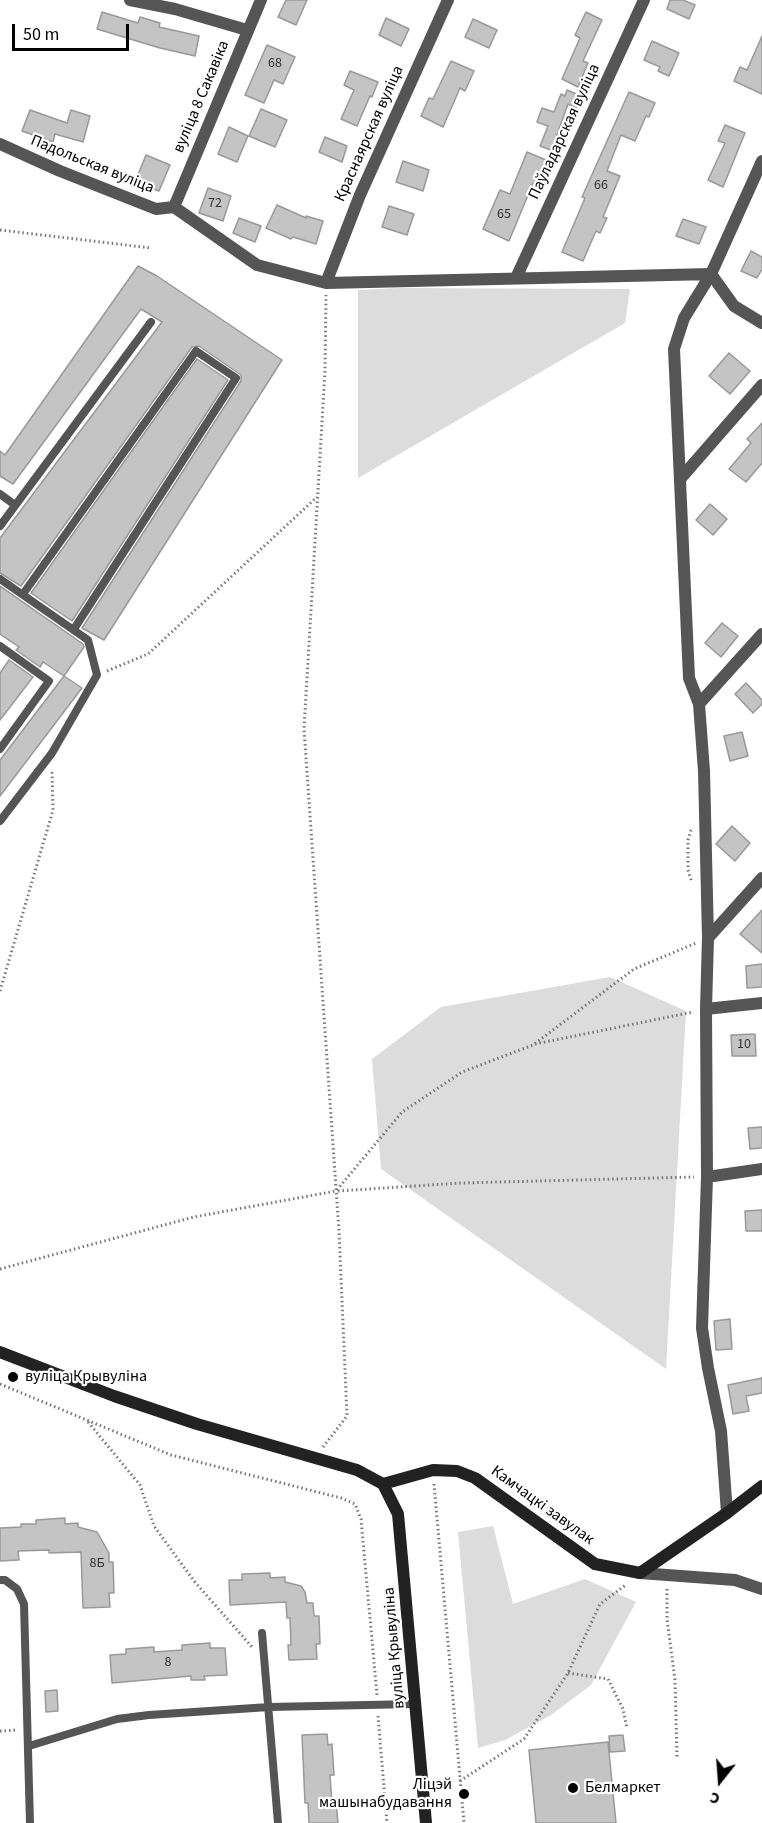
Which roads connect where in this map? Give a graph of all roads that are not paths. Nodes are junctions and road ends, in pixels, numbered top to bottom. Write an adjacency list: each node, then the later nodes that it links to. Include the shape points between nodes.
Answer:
1 (130, 0): 5 (street)
2 (261, 0): 5 (street, вуліца 8 Сакавіка)
3 (448, 0): 11 (street, Краснаярская вуліца, via 360,195)
4 (644, 0): 10 (street, Паўладарская вуліца)
5 (247, 30): 8 (street, вуліца 8 Сакавіка)
6 (0, 144): 8 (street, Падольская вуліца, via 156,209)
7 (762, 161): 9 (street)
8 (174, 207): 11 (street, via 257,265)
9 (711, 274): 10 (street); 13 (street, via 734,306); 15 (street, via 684,318 674,349)
10 (516, 278): 11 (street)
11 (326, 284)
12 (151, 322): 17 (lane)
13 (762, 323)
14 (762, 385): 15 (street)
15 (681, 478): 25 (street, via 689,678)
16 (0, 494): 17 (lane)
17 (15, 505): 18 (lane)
18 (0, 526)
19 (0, 579): 20 (lane)
20 (23, 594): 21 (lane); 21 (lane, via 196,351 237,378)
21 (74, 629): 27 (lane, via 88,640 97,675 52,753)
22 (762, 633): 25 (street)
23 (3, 648): 24 (lane); 26 (lane, via 49,681)
24 (0, 658)
25 (699, 704): 29 (street)
26 (0, 749)
27 (0, 821)
28 (762, 878): 29 (street)
29 (708, 938): 31 (street)
30 (762, 1003): 31 (street)
31 (706, 1009): 33 (street)
32 (762, 1169): 33 (street)
33 (707, 1177): 37 (street, via 702,1328 721,1431)
34 (0, 1352): 35 (main road, via 196,1424 357,1470)
35 (383, 1484): 38 (main road, Камчацкі завулак, via 433,1470 457,1471 475,1478 595,1564); 42 (main road, вуліца Крывуліна, via 398,1514)
36 (762, 1486): 37 (main road)
37 (727, 1513): 38 (main road)
38 (640, 1574): 40 (street, via 735,1580)
39 (0, 1580): 44 (lane, via 17,1589 24,1604)
40 (762, 1588)
41 (262, 1634): 43 (lane)
42 (417, 1704): 43 (lane); 47 (main road, вуліца Крывуліна)
43 (269, 1707): 44 (lane, via 117,1719); 46 (lane)
44 (28, 1746): 45 (lane)
45 (30, 1823)
46 (279, 1823)
47 (426, 1823)

